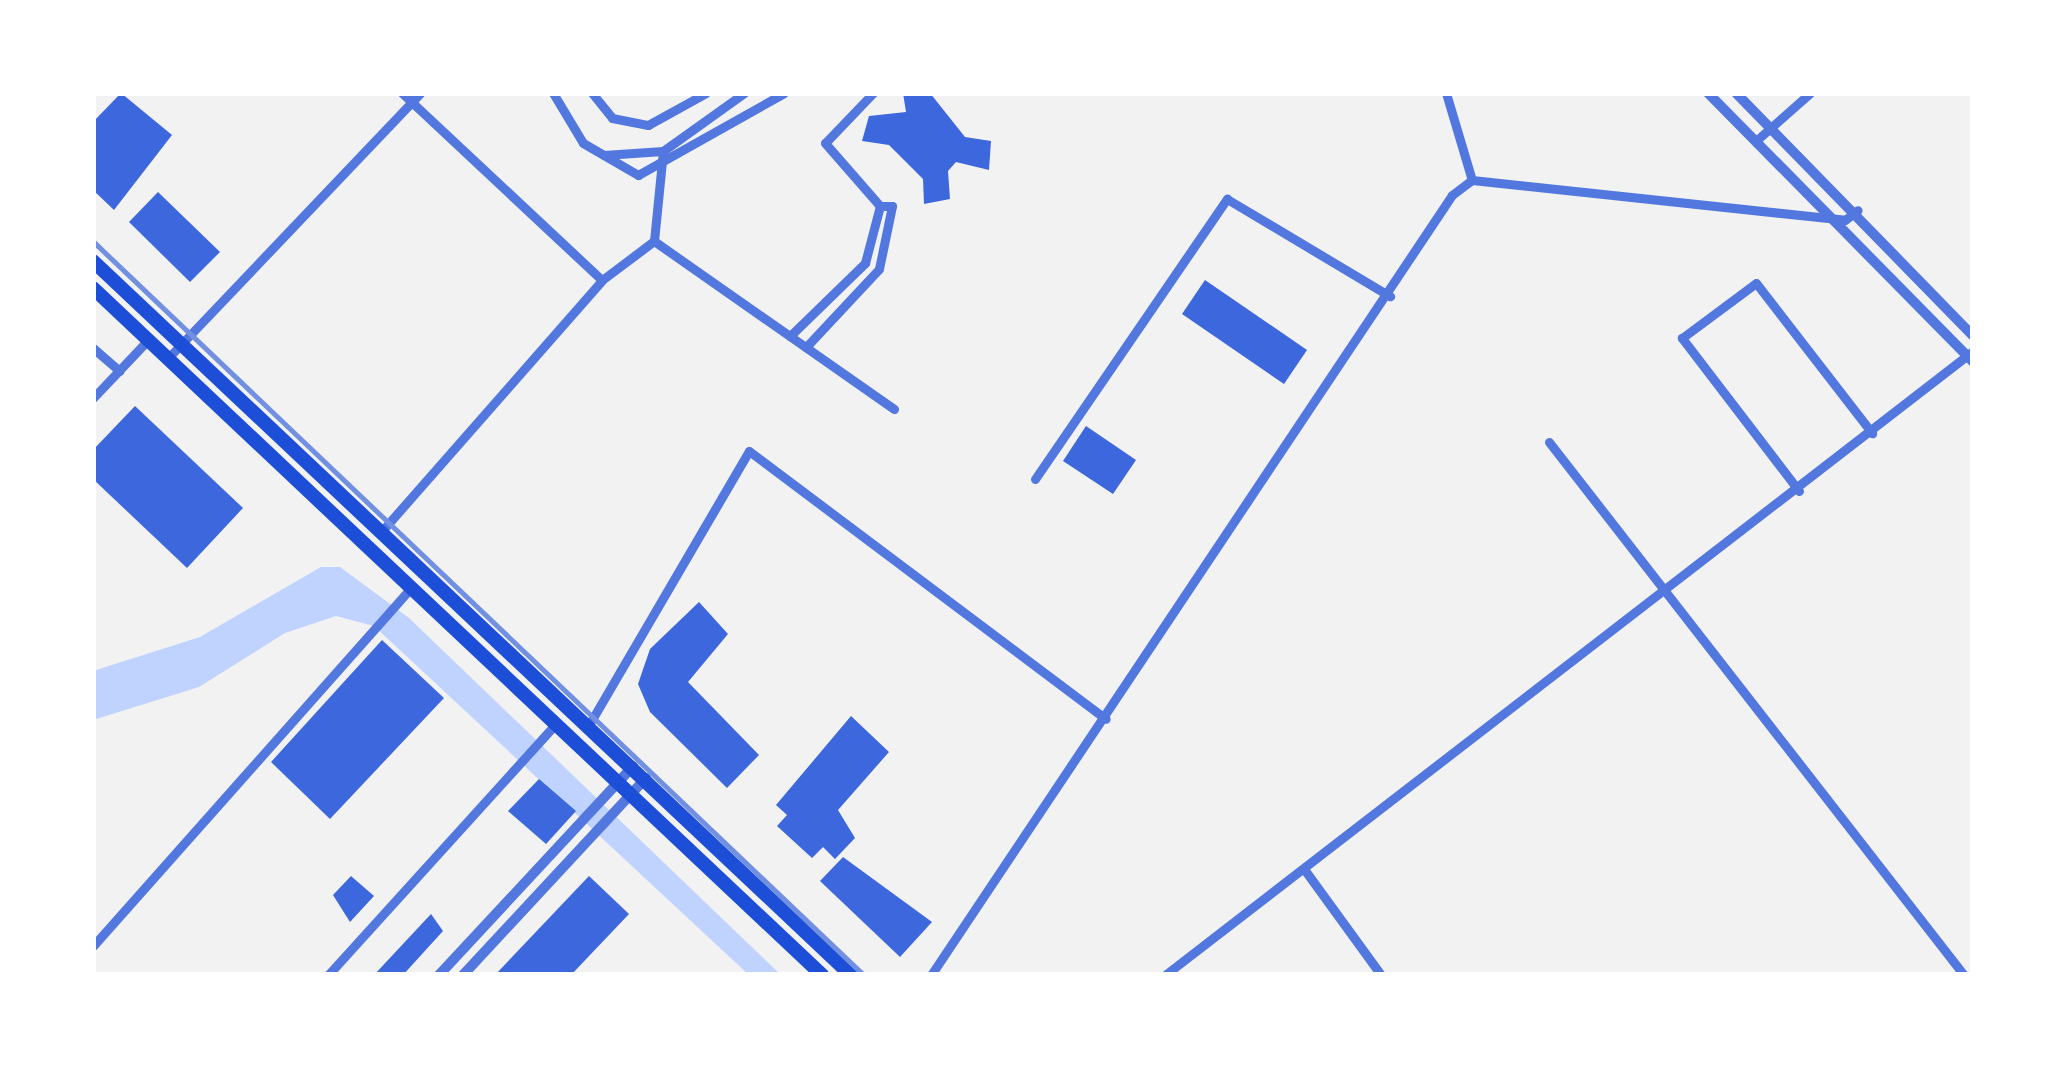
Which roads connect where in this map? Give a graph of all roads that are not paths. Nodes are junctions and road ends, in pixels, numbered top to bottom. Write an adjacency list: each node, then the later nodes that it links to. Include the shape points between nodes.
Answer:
1 (402, 93): 12 (street)
2 (553, 93): 16 (street, via 583,143)
3 (592, 93): 4 (street, via 613,118 648,125)
4 (706, 93)
5 (744, 93): 15 (street)
6 (784, 93): 17 (street, via 730,117)
7 (873, 93): 19 (street, via 825,143)
8 (1446, 93): 18 (street)
9 (1708, 93): 14 (street)
10 (1736, 93): 13 (street)
11 (1810, 93): 13 (street)
12 (416, 98): 24 (street); 30 (street)
13 (1771, 128): 14 (street); 20 (street)
14 (1758, 139): 21 (street)
15 (663, 151): 16 (street); 17 (street)
16 (604, 154): 17 (street, via 616,170)
17 (659, 172): 22 (street)
18 (1472, 180): 21 (street); 26 (street)
19 (880, 206): 27 (street, via 865,263); 31 (street, via 896,212 879,269)
20 (1858, 210): 21 (street); 28 (street)
21 (1845, 220): 33 (street)
22 (654, 241): 24 (street); 27 (street)
23 (93, 261): 30 (main road)
24 (602, 280): 42 (street)
25 (93, 288): 29 (main road)
26 (1390, 296): 40 (street, via 1227,199); 45 (street)
27 (790, 336): 31 (street)
28 (1973, 336)
29 (148, 340): 34 (main road); 35 (street)
30 (182, 344): 34 (street); 42 (main road)
31 (806, 347): 37 (street)
32 (93, 348): 35 (street)
33 (1971, 356): 38 (street)
34 (170, 357): 43 (main road)
35 (119, 371): 36 (street)
36 (93, 398)
37 (894, 409)
38 (1872, 433): 41 (street); 41 (street, via 1756,283 1682,338)
39 (1549, 442): 44 (street)
40 (1035, 478)
41 (1799, 491): 44 (street)
42 (381, 532): 46 (main road)
43 (413, 585): 47 (main road); 53 (street)
44 (1670, 589): 52 (street); 62 (street)
45 (1106, 719): 46 (street, via 749,451); 59 (street)
46 (590, 723): 48 (main road)
47 (555, 725): 50 (main road); 54 (street)
48 (633, 766): 49 (main road); 50 (street)
49 (646, 778): 51 (street); 58 (main road)
50 (617, 781): 51 (main road); 55 (street)
51 (631, 793): 56 (street); 57 (main road)
52 (1304, 869): 60 (street); 61 (street)
53 (93, 946)
54 (328, 975)
55 (439, 975)
56 (464, 975)
57 (822, 975)
58 (851, 975)
59 (931, 975)
60 (1165, 975)
61 (1381, 975)
62 (1964, 975)

